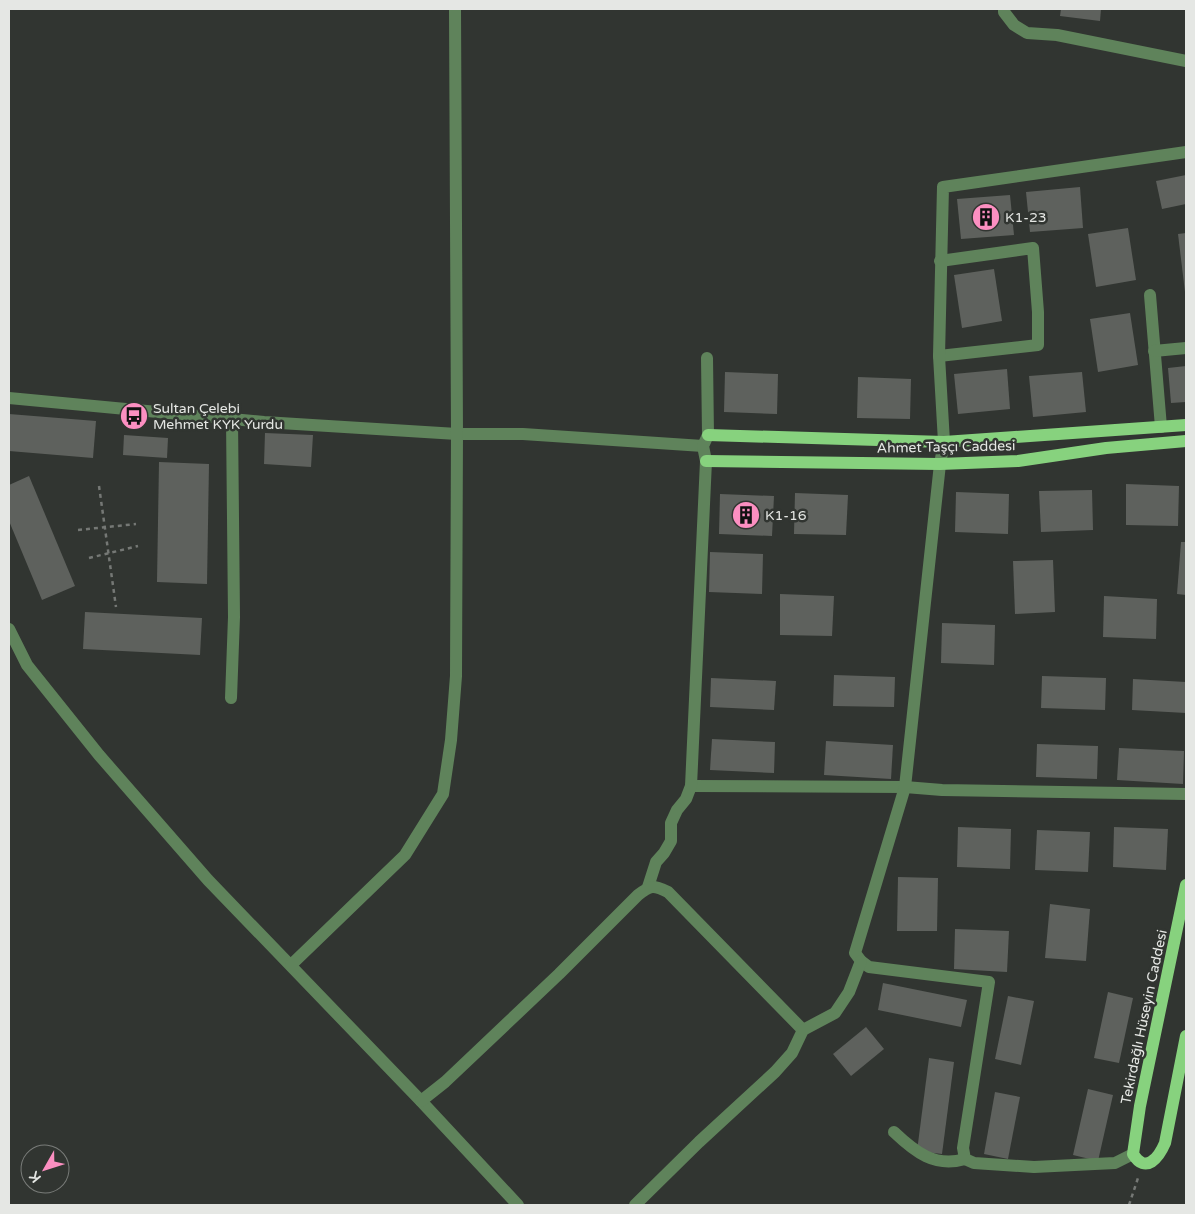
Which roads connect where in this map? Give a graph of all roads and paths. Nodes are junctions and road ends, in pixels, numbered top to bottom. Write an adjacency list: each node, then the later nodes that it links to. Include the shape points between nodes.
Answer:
1 (455, 9): 15 (street)
2 (1004, 9): 3 (street, via 1014,25 1027,33 1057,35)
3 (1186, 61)
4 (1186, 152): 5 (street, via 943,187)
5 (940, 261): 9 (street); 9 (street, via 1033,248 1038,345)
6 (1150, 295): 8 (street)
7 (1186, 348): 8 (street)
8 (1154, 351): 14 (street)
9 (939, 356): 18 (street)
10 (707, 358): 16 (street)
11 (9, 398): 12 (street)
12 (232, 419): 15 (street); 30 (street, via 234,617)
13 (1186, 424): 14 (main road, Ahmet Taşçı Caddesi)
14 (1161, 427): 18 (main road, Ahmet Taşçı Caddesi)
15 (457, 434): 16 (street); 37 (street, via 456,676 443,794 405,855)
16 (705, 441): 18 (main road, Ahmet Taşçı Caddesi); 19 (street)
17 (1186, 441): 20 (main road, Ahmet Taşçı Caddesi, via 1106,448 1018,461)
18 (944, 442): 20 (street)
19 (706, 461): 20 (main road, Ahmet Taşçı Caddesi); 31 (street)
20 (940, 464): 32 (street)
21 (99, 486): 23 (path)
22 (136, 524): 23 (path)
23 (105, 527): 24 (path); 26 (path)
24 (78, 530)
25 (138, 546): 26 (path)
26 (108, 554): 27 (path); 28 (path)
27 (89, 558)
28 (116, 607)
29 (9, 628): 37 (street, via 27,666 99,755 208,880)
30 (231, 698)
31 (691, 786): 32 (street); 35 (street, via 671,823 671,841 656,862)
32 (905, 787): 33 (street); 36 (street, via 855,953)
33 (1186, 794)
34 (1186, 885): 42 (main road, Tekirdağlı Hüseyin Caddesi)
35 (648, 887): 38 (street, via 668,892); 40 (street, via 445,1082)
36 (861, 961): 38 (street, via 835,1013); 43 (street, via 869,967 989,982 963,1148)
37 (291, 965): 40 (street)
38 (803, 1030): 46 (street, via 792,1053 775,1072)
39 (1186, 1036): 44 (main road, via 1165,1143 1159,1156 1151,1163)
40 (421, 1101): 45 (street)
41 (894, 1132): 43 (street, via 912,1150 930,1158 952,1163)
42 (1133, 1154): 43 (street, via 1115,1163 1034,1167 974,1164); 44 (main road)
43 (965, 1159)
44 (1143, 1164): 47 (path)
45 (518, 1205)
46 (635, 1205)
47 (1129, 1205)

